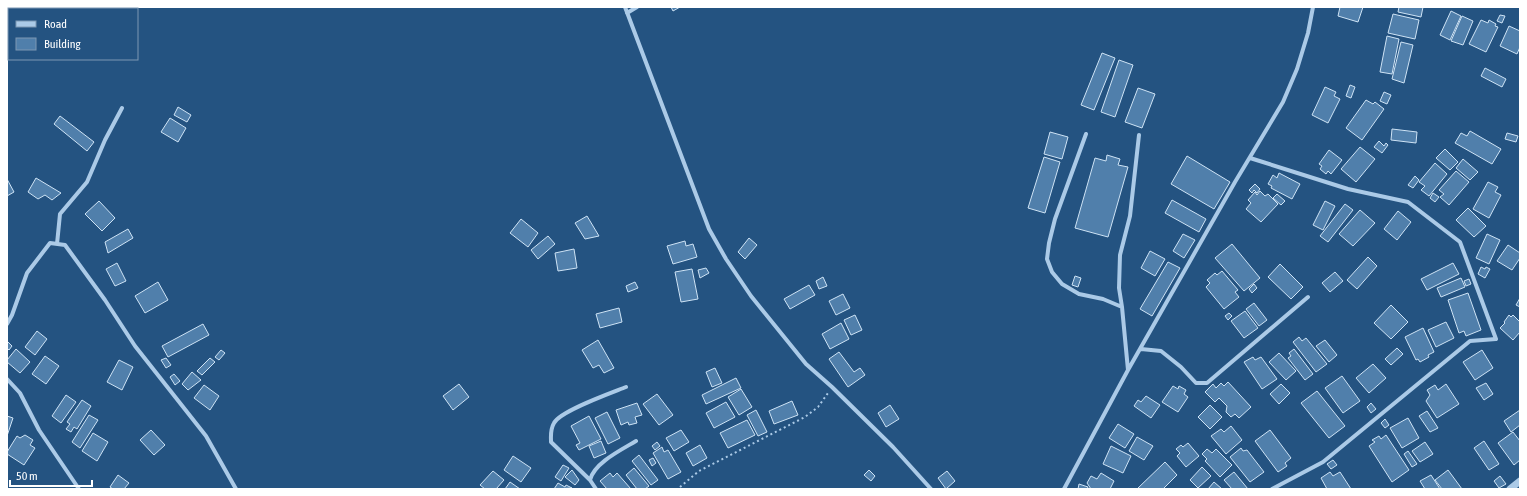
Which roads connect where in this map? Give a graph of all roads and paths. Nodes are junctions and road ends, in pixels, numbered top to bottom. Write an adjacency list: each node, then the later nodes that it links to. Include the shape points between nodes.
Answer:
1 (625, 7): 4 (street)
2 (637, 7): 4 (street)
3 (1313, 7): 8 (street, via 1308,33 1286,96)
4 (627, 13): 17 (street, via 709,229 751,296 806,364)
5 (122, 108): 9 (street, via 87,182 60,214)
6 (1086, 134): 11 (street, via 1054,219 1047,259 1052,272 1062,284 1079,294 1103,299)
7 (1140, 135): 11 (street, via 1130,216 1120,255 1119,288)
8 (1250, 158): 13 (street); 27 (street, via 1348,190 1408,202 1460,242 1496,339 1470,341 1323,462)
9 (57, 244): 12 (street, via 50,244 27,273); 23 (street, via 65,246 135,346 206,436)
10 (1308, 297): 13 (street, via 1207,383 1196,383 1161,351)
11 (1122, 307): 14 (street)
12 (7, 324)
13 (1141, 349): 14 (street)
14 (1128, 370): 26 (street)
15 (7, 379): 22 (street, via 20,393 39,430)
16 (626, 387): 19 (street, via 567,412 554,422 552,442)
17 (832, 387): 21 (path, via 818,407 804,417 699,471); 25 (street)
18 (636, 441): 19 (street, via 604,461 591,475)
19 (590, 480): 24 (street)
20 (1520, 481): 28 (street)
21 (680, 487)
22 (79, 489)
23 (236, 489)
24 (596, 489)
25 (931, 489)
26 (1064, 489)
27 (1272, 489)
28 (1510, 489)

